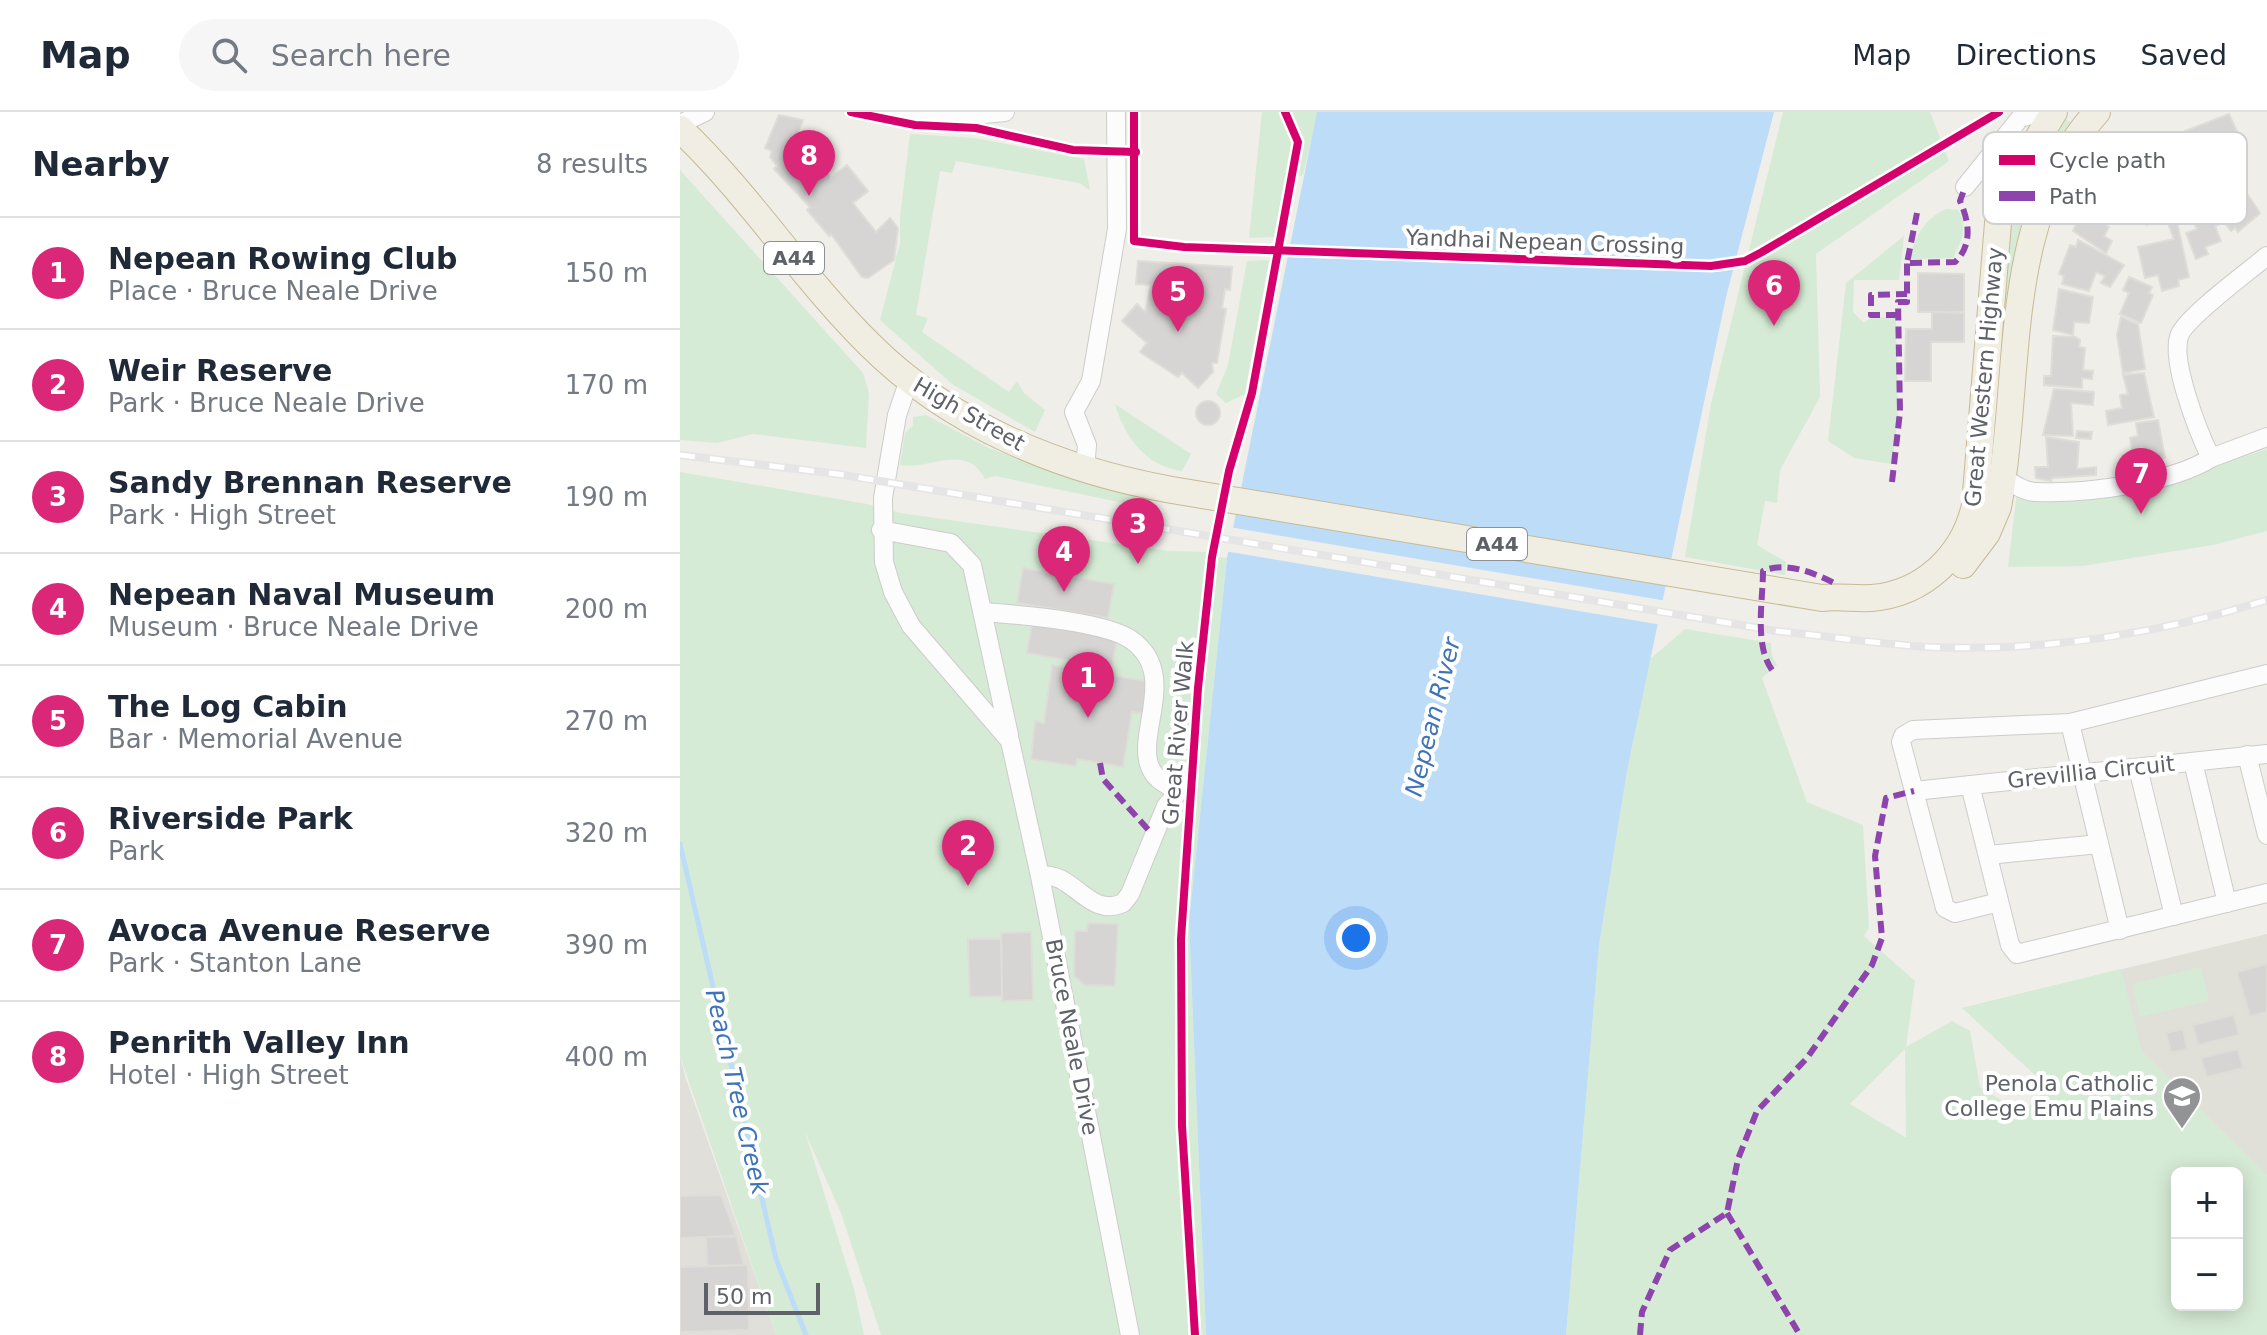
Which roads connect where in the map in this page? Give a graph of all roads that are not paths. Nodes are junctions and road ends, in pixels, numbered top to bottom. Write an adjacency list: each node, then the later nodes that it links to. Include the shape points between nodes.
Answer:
1 (683, 112): 8 (street)
2 (705, 112): 8 (street)
3 (893, 112): 4 (street, via 943,118)
4 (1005, 112)
5 (1116, 112): 19 (street, via 1117,229 1091,381 1074,412 1087,445)
6 (2097, 112): 10 (highway, Great Western Highway / A44)
7 (2051, 116): 9 (street, via 2020,118)
8 (680, 124): 16 (highway, High Street / A44, via 843,316)
9 (2009, 132)
10 (2083, 132)
11 (1983, 164): 12 (street)
12 (1965, 187)
13 (1998, 224): 23 (highway, Great Western Highway / A44, via 1975,505 1967,531 1943,565 1903,591 1870,598)
14 (2036, 224): 20 (highway, Great Western Highway / A44, via 2022,281)
15 (2267, 256): 18 (street, via 2184,327 2178,338 2198,430)
16 (909, 380): 19 (highway, High Street / A44, via 1001,436); 22 (street, Bruce Neale Drive, via 897,415)
17 (2267, 437): 18 (street)
18 (2211, 458): 20 (street, via 2178,475 2096,487 2037,492)
19 (1085, 470): 21 (highway, High Street / A44)
20 (2003, 478): 23 (highway, Great Western Highway / A44, via 1993,522 1975,551 1947,579 1913,598 1886,605 1831,605)
21 (1172, 490): 23 (highway, Great Western Highway / A44)
22 (881, 530): 24 (street, Bruce Neale Drive, via 940,538 961,550 976,575); 27 (street, Bruce Neale Drive, via 888,577 911,626)
23 (1822, 598)
24 (985, 612): 27 (street, Bruce Neale Drive); 38 (street, via 1112,631 1138,645 1156,680 1146,761 1161,784 1185,791 1166,806 1123,903 1097,904 1060,876)
25 (2267, 674): 26 (street)
26 (2070, 723): 32 (street); 34 (street, via 1907,733 1901,742)
27 (1010, 741): 38 (street, Bruce Neale Drive)
28 (2267, 754): 29 (street, Grevillia Circuit)
29 (2247, 755): 30 (street, Grevillia Circuit); 35 (street)
30 (2193, 762): 31 (street, Grevillia Circuit); 41 (street)
31 (2138, 768): 32 (street, Grevillia Circuit); 42 (street)
32 (2082, 773): 33 (street, Grevillia Circuit); 36 (street)
33 (1970, 785): 34 (street, Grevillia Circuit); 37 (street)
34 (1914, 791): 40 (street, via 1945,908 1955,913)
35 (2267, 835)
36 (2099, 844): 37 (street); 43 (street)
37 (1988, 855): 40 (street)
38 (1040, 876): 44 (street, Bruce Neale Drive)
39 (2267, 893): 41 (street)
40 (1999, 902): 43 (street, via 2013,952)
41 (2227, 903): 42 (street)
42 (2174, 916): 43 (street)
43 (2120, 930)
44 (1130, 1335)

